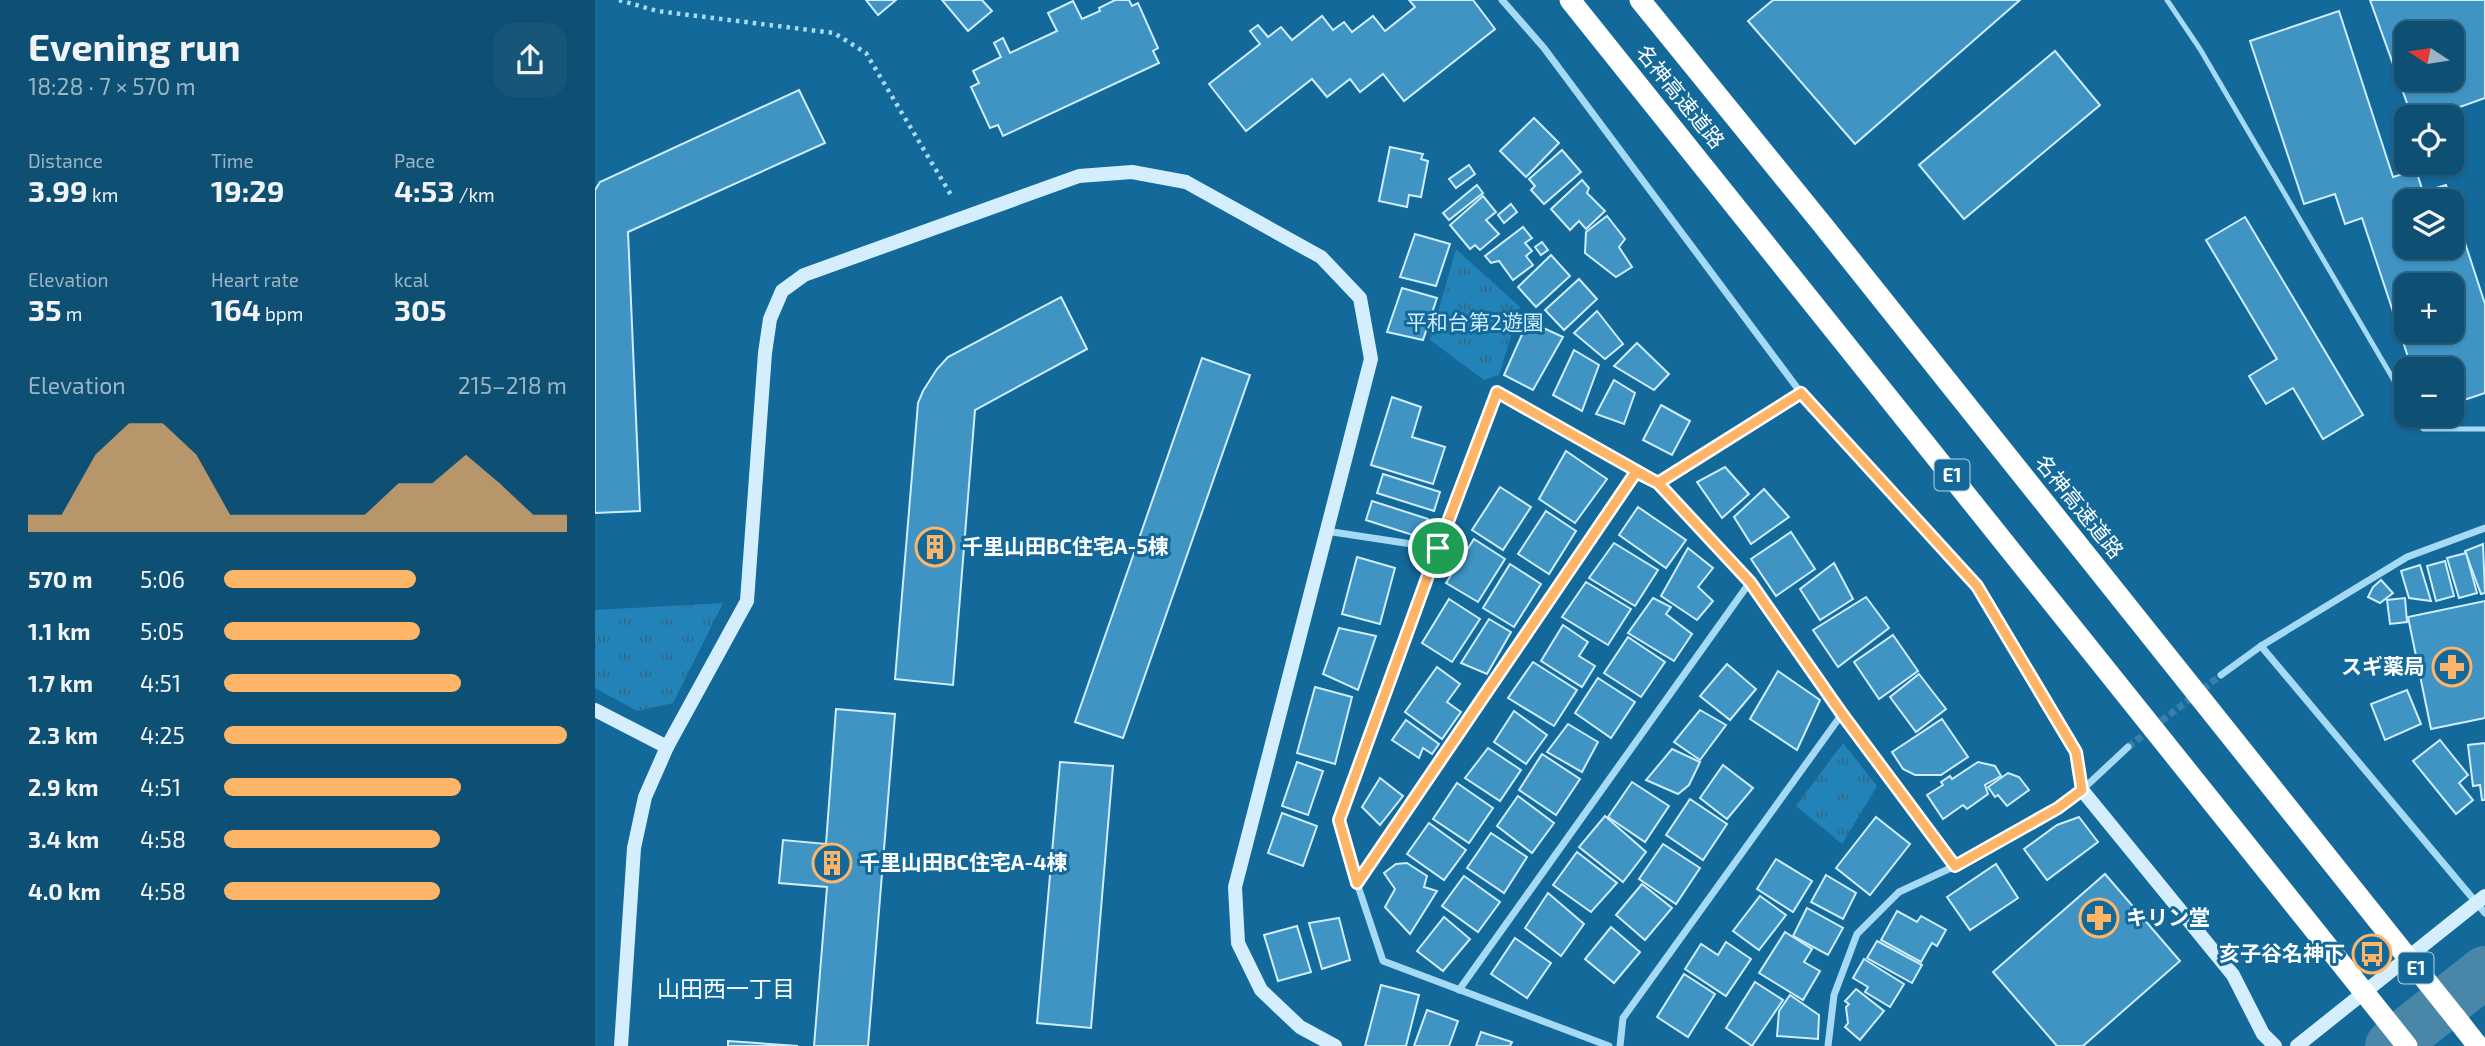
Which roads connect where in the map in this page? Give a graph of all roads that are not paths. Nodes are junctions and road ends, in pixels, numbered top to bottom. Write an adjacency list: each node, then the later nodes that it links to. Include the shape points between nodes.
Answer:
1 (1502, 0): 6 (street, via 1543,48)
2 (1570, 0): 33 (highway, 名神高速道路 / E1, bridge)
3 (1640, 0): 34 (highway, 名神高速道路 / E1, bridge)
4 (2167, 0): 5 (lane)
5 (2394, 380)
6 (1801, 393): 10 (street); 21 (street, via 1977,586 2076,752)
7 (2422, 427): 8 (lane)
8 (2485, 429)
9 (1636, 472): 10 (street); 13 (street, via 1497,392); 23 (street)
10 (1658, 483): 14 (street)
11 (2485, 528): 15 (street, via 2407,557)
12 (1325, 531): 13 (street); 19 (street, via 1371,359 1360,298 1321,257 1187,182 1132,172 1079,176 804,275 782,290 770,319 765,353 747,601); 27 (street, via 1235,887 1238,943 1261,990 1300,1027)
13 (1438, 548): 23 (street, via 1339,820)
14 (1750, 582): 18 (street); 25 (street)
15 (2261, 646): 16 (street); 24 (street)
16 (2221, 675)
17 (595, 710): 19 (street)
18 (1842, 714): 22 (street); 29 (street, via 1623,1018)
19 (667, 747): 26 (street, via 645,797 633,848)
20 (2128, 747): 21 (street)
21 (2082, 790): 22 (street); 31 (street, via 2233,975 2263,1034)
22 (1955, 866): 30 (street, via 1899,892 1857,934 1834,995)
23 (1357, 883): 25 (street, via 1384,961)
24 (2482, 904): 32 (street)
25 (1459, 989): 28 (street)
26 (621, 1046)
27 (1335, 1046)
28 (1609, 1046)
29 (1620, 1046)
30 (1828, 1046)
31 (2275, 1046)
32 (2297, 1046)
33 (2407, 1046)
34 (2478, 1046)

